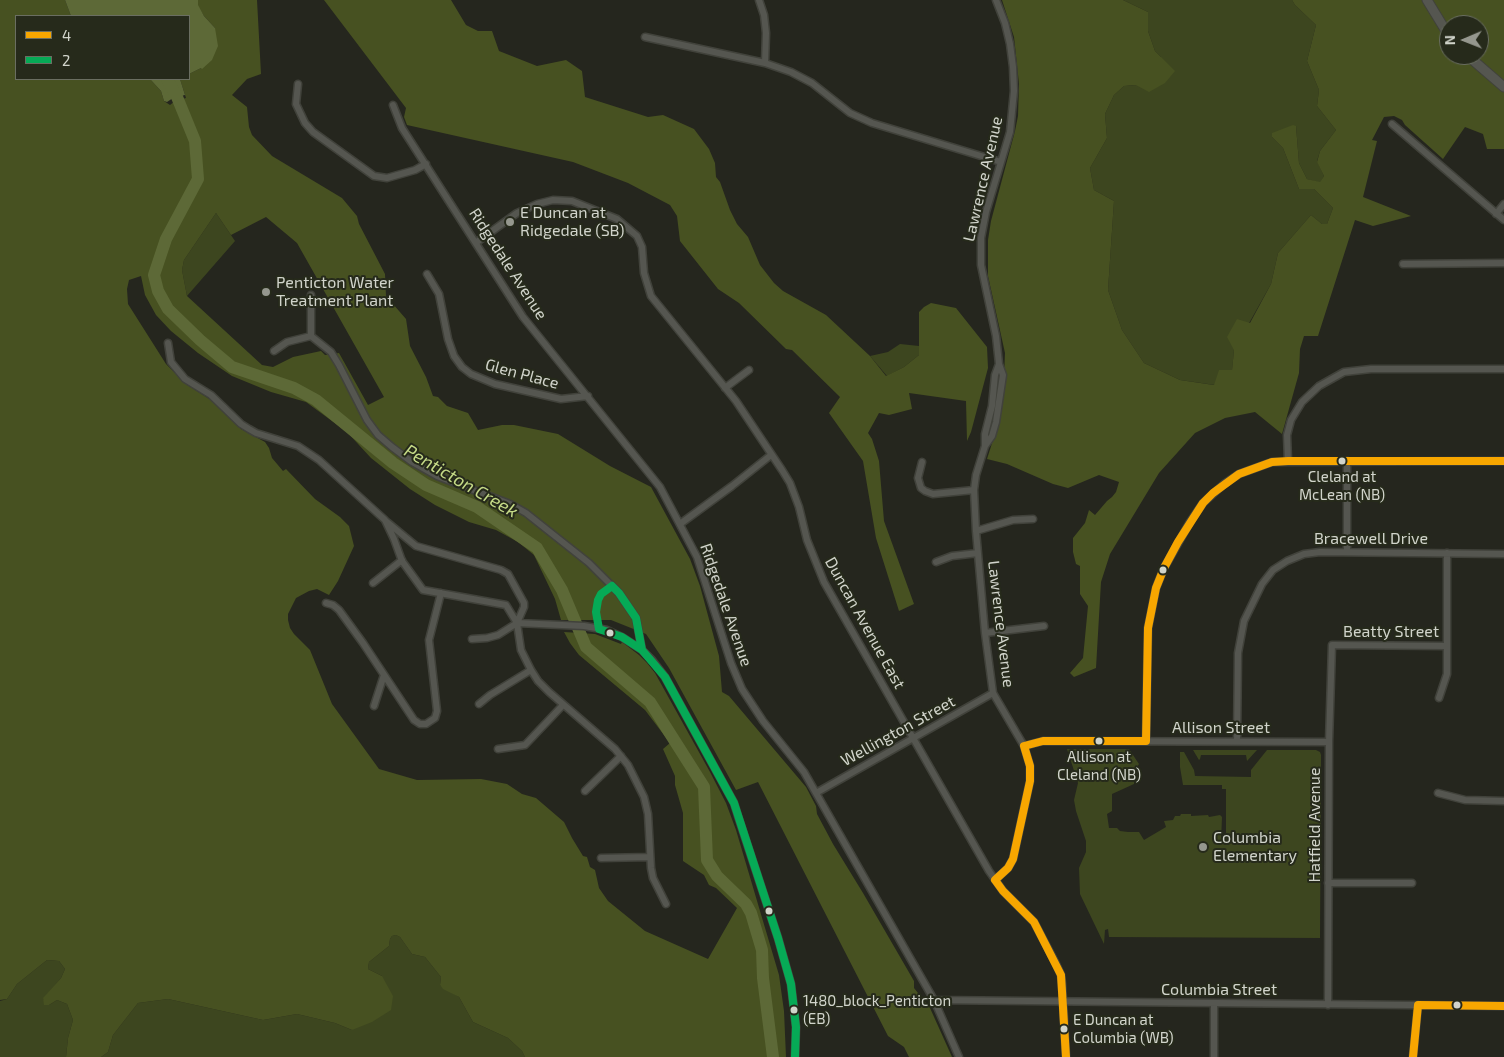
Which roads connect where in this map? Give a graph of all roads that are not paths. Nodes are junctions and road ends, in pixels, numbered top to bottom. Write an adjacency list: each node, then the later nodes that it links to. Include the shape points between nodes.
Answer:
1 (759, 0): 6 (street, via 766,33)
2 (996, 0): 12 (street, Lawrence Avenue, via 1005,23 1014,67 1013,112)
3 (1427, 0): 4 (street)
4 (1439, 20)
5 (645, 37): 6 (street)
6 (765, 63): 12 (street, via 812,83 850,112 872,123)
7 (1479, 65): 9 (street)
8 (298, 84): 13 (street, via 296,104 305,123 374,176 387,178)
9 (1504, 87)
10 (393, 105): 13 (street, Ridgedale Avenue, via 402,128)
11 (1392, 124): 15 (street)
12 (1001, 162): 34 (street, Lawrence Avenue, via 983,229 981,265 999,364)
13 (426, 164): 17 (street, Ridgedale Avenue)
14 (1504, 204): 15 (street)
15 (1496, 214): 16 (street)
16 (1504, 220)
17 (477, 242): 27 (street, Duncan Avenue East, via 517,213 553,200 572,201 624,223 640,241 651,296); 28 (street, Ridgedale Avenue, via 523,316)
18 (1504, 263): 19 (street)
19 (1403, 264)
20 (427, 274): 28 (street, Glen Place, via 439,294 454,356 471,374 495,384 561,399)
21 (311, 295): 22 (street)
22 (311, 336): 24 (street, via 287,342); 54 (street, via 331,352 378,435 424,469 526,513 582,558 619,593 636,618)
23 (168, 343): 36 (street, via 171,362 185,379 211,396 241,424 256,433 298,446 319,460)
24 (274, 351)
25 (1504, 369): 30 (street, via 1371,368 1344,372 1319,386 1302,402 1291,420 1287,435)
26 (749, 370): 27 (street)
27 (725, 388): 29 (street, Duncan Avenue East)
28 (588, 396): 37 (street, Ridgedale Avenue, via 660,487)
29 (771, 455): 37 (street); 62 (street, Duncan Avenue East, via 795,494 807,540 824,582)
30 (1288, 461): 31 (street); 63 (street, via 1272,462 1239,474 1213,493 1190,522 1164,568 1152,602 1148,628)
31 (1348, 461): 32 (street); 39 (street)
32 (1504, 461)
33 (922, 462): 34 (street, via 918,478 924,492)
34 (974, 490): 38 (street, Lawrence Avenue)
35 (1033, 519): 38 (street, via 1011,521)
36 (385, 520): 43 (street); 48 (street, via 416,546 508,574 524,603)
37 (680, 524): 70 (street, Ridgedale Avenue, via 697,557 742,689)
38 (976, 531): 41 (street, Lawrence Avenue)
39 (1347, 552): 40 (street, Bracewell Drive); 64 (street, Bracewell Drive, via 1304,554 1273,570 1262,584 1244,621 1238,653)
40 (1447, 552): 42 (street, Bracewell Drive); 53 (street, Beatty Street)
41 (978, 553): 44 (street, via 952,556); 50 (street, Lawrence Avenue)
42 (1504, 554)
43 (402, 560): 45 (street); 46 (street, via 423,590)
44 (936, 562)
45 (373, 583)
46 (441, 593): 48 (street, via 506,605); 56 (street, via 429,640 435,718 426,724 414,720)
47 (326, 603): 56 (street, via 340,610)
48 (517, 623): 51 (street, via 498,635); 54 (street, via 584,626 615,634); 55 (street, via 521,650)
49 (1044, 626): 50 (street)
50 (986, 633): 57 (street, Lawrence Avenue)
51 (472, 639)
52 (1332, 646): 53 (street, Beatty Street); 65 (street, Hatfield Avenue)
53 (1447, 646): 58 (street, via 1447,674)
54 (642, 650): 85 (street, via 665,677 734,803 791,984 796,1027)
55 (531, 670): 59 (street); 60 (street)
56 (384, 675): 61 (street)
57 (993, 693): 62 (street, Wellington Street); 66 (street, Lawrence Avenue)
58 (1439, 698)
59 (479, 704)
60 (563, 705): 67 (street, via 525,745); 68 (street)
61 (374, 706)
62 (914, 738): 70 (street, Wellington Street); 75 (street, Duncan Avenue East)
63 (1146, 741): 64 (street, Allison Street); 66 (street, Allison Street, via 1043,741)
64 (1237, 742): 65 (street, Allison Street)
65 (1329, 742): 76 (street, Hatfield Avenue)
66 (1024, 746): 75 (street, Lawrence Avenue, via 1030,766 1030,781 1013,859)
67 (498, 749)
68 (621, 756): 69 (street); 73 (street, via 634,774 644,797)
69 (585, 791)
70 (816, 793): 79 (street, Ridgedale Avenue)
71 (1438, 793): 72 (street, via 1466,800)
72 (1504, 801)
73 (650, 857): 74 (street); 78 (street, via 653,878)
74 (601, 858)
75 (995, 880): 80 (street, Duncan Avenue East, via 1034,922 1061,975)
76 (1328, 883): 77 (street); 82 (street, Hatfield Avenue)
77 (1412, 883)
78 (666, 904)
79 (934, 1000): 80 (street, Columbia Street); 86 (street, Ridgedale Avenue)
80 (1062, 1003): 81 (street, Columbia Street); 87 (street, Duncan Avenue East)
81 (1214, 1004): 82 (street, Columbia Street); 88 (street)
82 (1328, 1005): 83 (street, Columbia Street)
83 (1418, 1005): 84 (street, Columbia Street); 89 (street)
84 (1504, 1006)
85 (795, 1057)
86 (959, 1057)
87 (1066, 1057)
88 (1214, 1057)
89 (1413, 1057)

